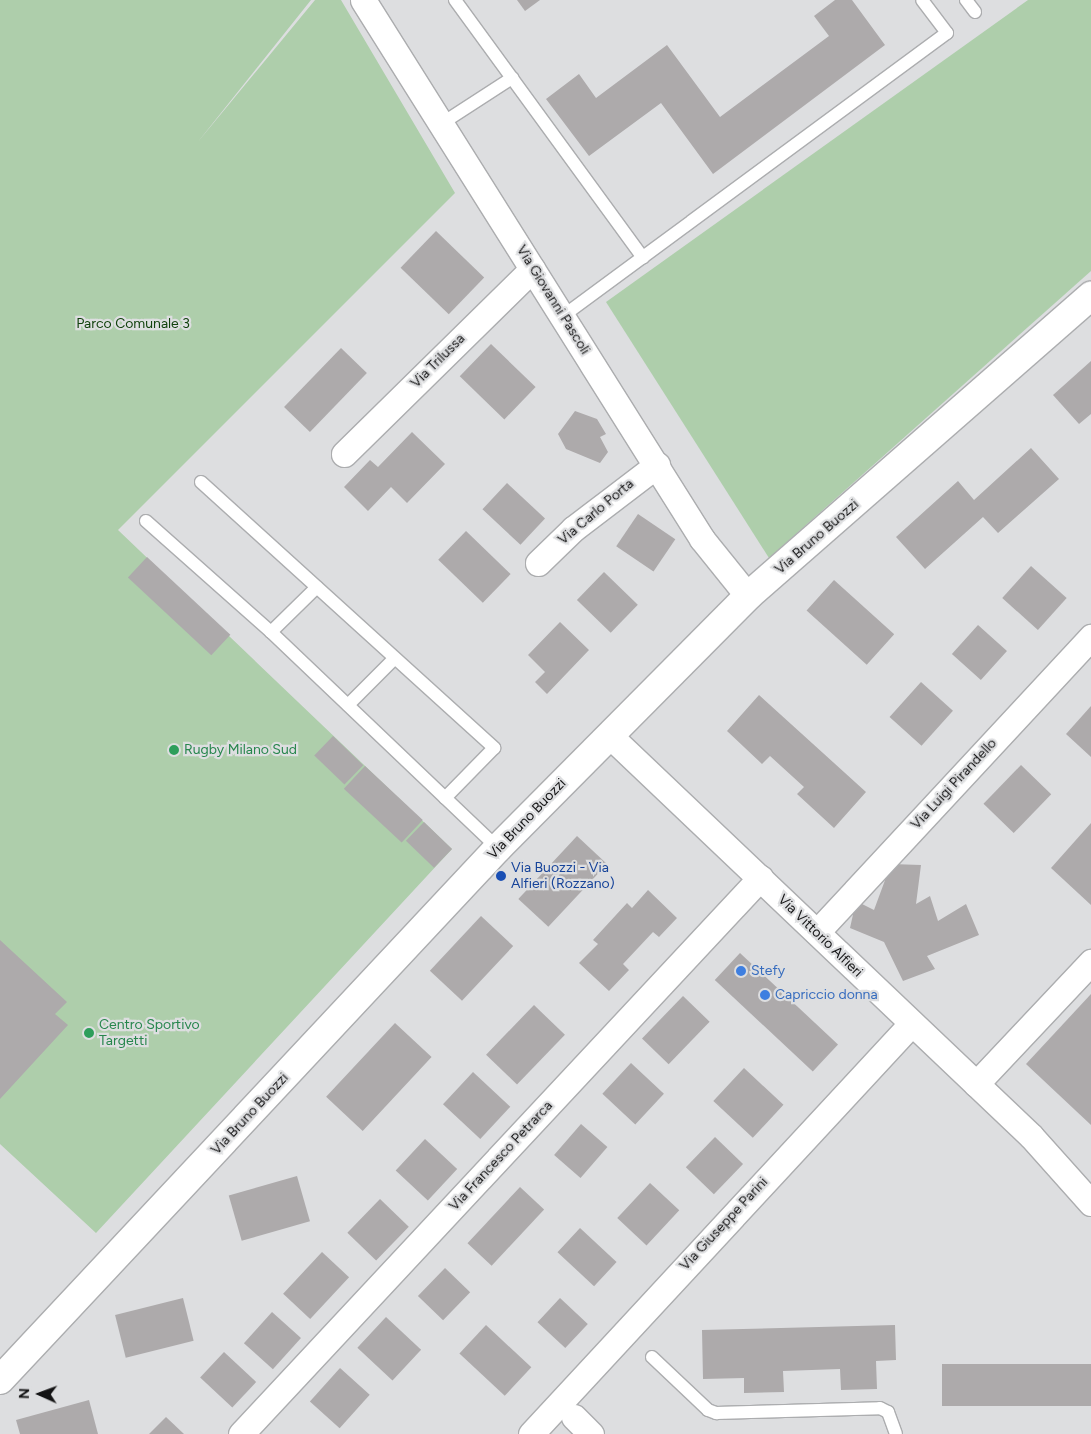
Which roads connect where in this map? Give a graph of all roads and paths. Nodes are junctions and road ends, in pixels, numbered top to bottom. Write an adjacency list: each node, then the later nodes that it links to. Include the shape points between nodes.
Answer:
1 (364, 0): 7 (street, Via Giovanni Pascoli)
2 (455, 0): 6 (lane)
3 (922, 0): 8 (lane, via 947,33)
4 (966, 0): 5 (lane)
5 (975, 12)
6 (512, 78): 7 (lane); 8 (lane)
7 (441, 124): 9 (street, Via Giovanni Pascoli)
8 (643, 258): 11 (lane)
9 (532, 269): 11 (street, Via Giovanni Pascoli); 12 (street, Via Trilussa)
10 (1091, 296): 18 (main road, Via Bruno Buozzi)
11 (563, 316): 13 (street, Via Giovanni Pascoli)
12 (344, 454)
13 (657, 465): 16 (street, Via Carlo Porta, via 573,529); 18 (street, Via Giovanni Pascoli, via 702,540)
14 (201, 482): 17 (lane)
15 (146, 522): 19 (lane)
16 (538, 563)
17 (316, 587): 19 (lane); 21 (lane)
18 (748, 596): 23 (main road, Via Bruno Buozzi)
19 (271, 632): 22 (lane)
20 (1091, 637): 27 (street, Via Luigi Pirandello)
21 (395, 658): 22 (lane); 24 (lane, via 494,748)
22 (348, 705): 24 (lane)
23 (610, 735): 25 (main road, Via Bruno Buozzi); 26 (street, Via Vittorio Alfieri)
24 (445, 798): 25 (lane)
25 (498, 848): 35 (main road, Via Bruno Buozzi)
26 (760, 878): 27 (street, Via Vittorio Alfieri); 37 (street, Via Francesco Petrarca)
27 (817, 932): 29 (street, Via Vittorio Alfieri)
28 (1091, 962): 30 (street)
29 (912, 1023): 30 (street, Via Vittorio Alfieri); 36 (street, Via Giuseppe Parini)
30 (976, 1084): 31 (street, Via Vittorio Alfieri)
31 (1031, 1136): 32 (street, Via Vittorio Alfieri); 33 (street, Via Vittorio Alfieri)
32 (1091, 1179)
33 (1091, 1202)
34 (652, 1357): 38 (lane, via 708,1410 716,1413 880,1408 888,1412)
35 (0, 1380)
36 (538, 1432)
37 (241, 1434)
38 (896, 1434)

